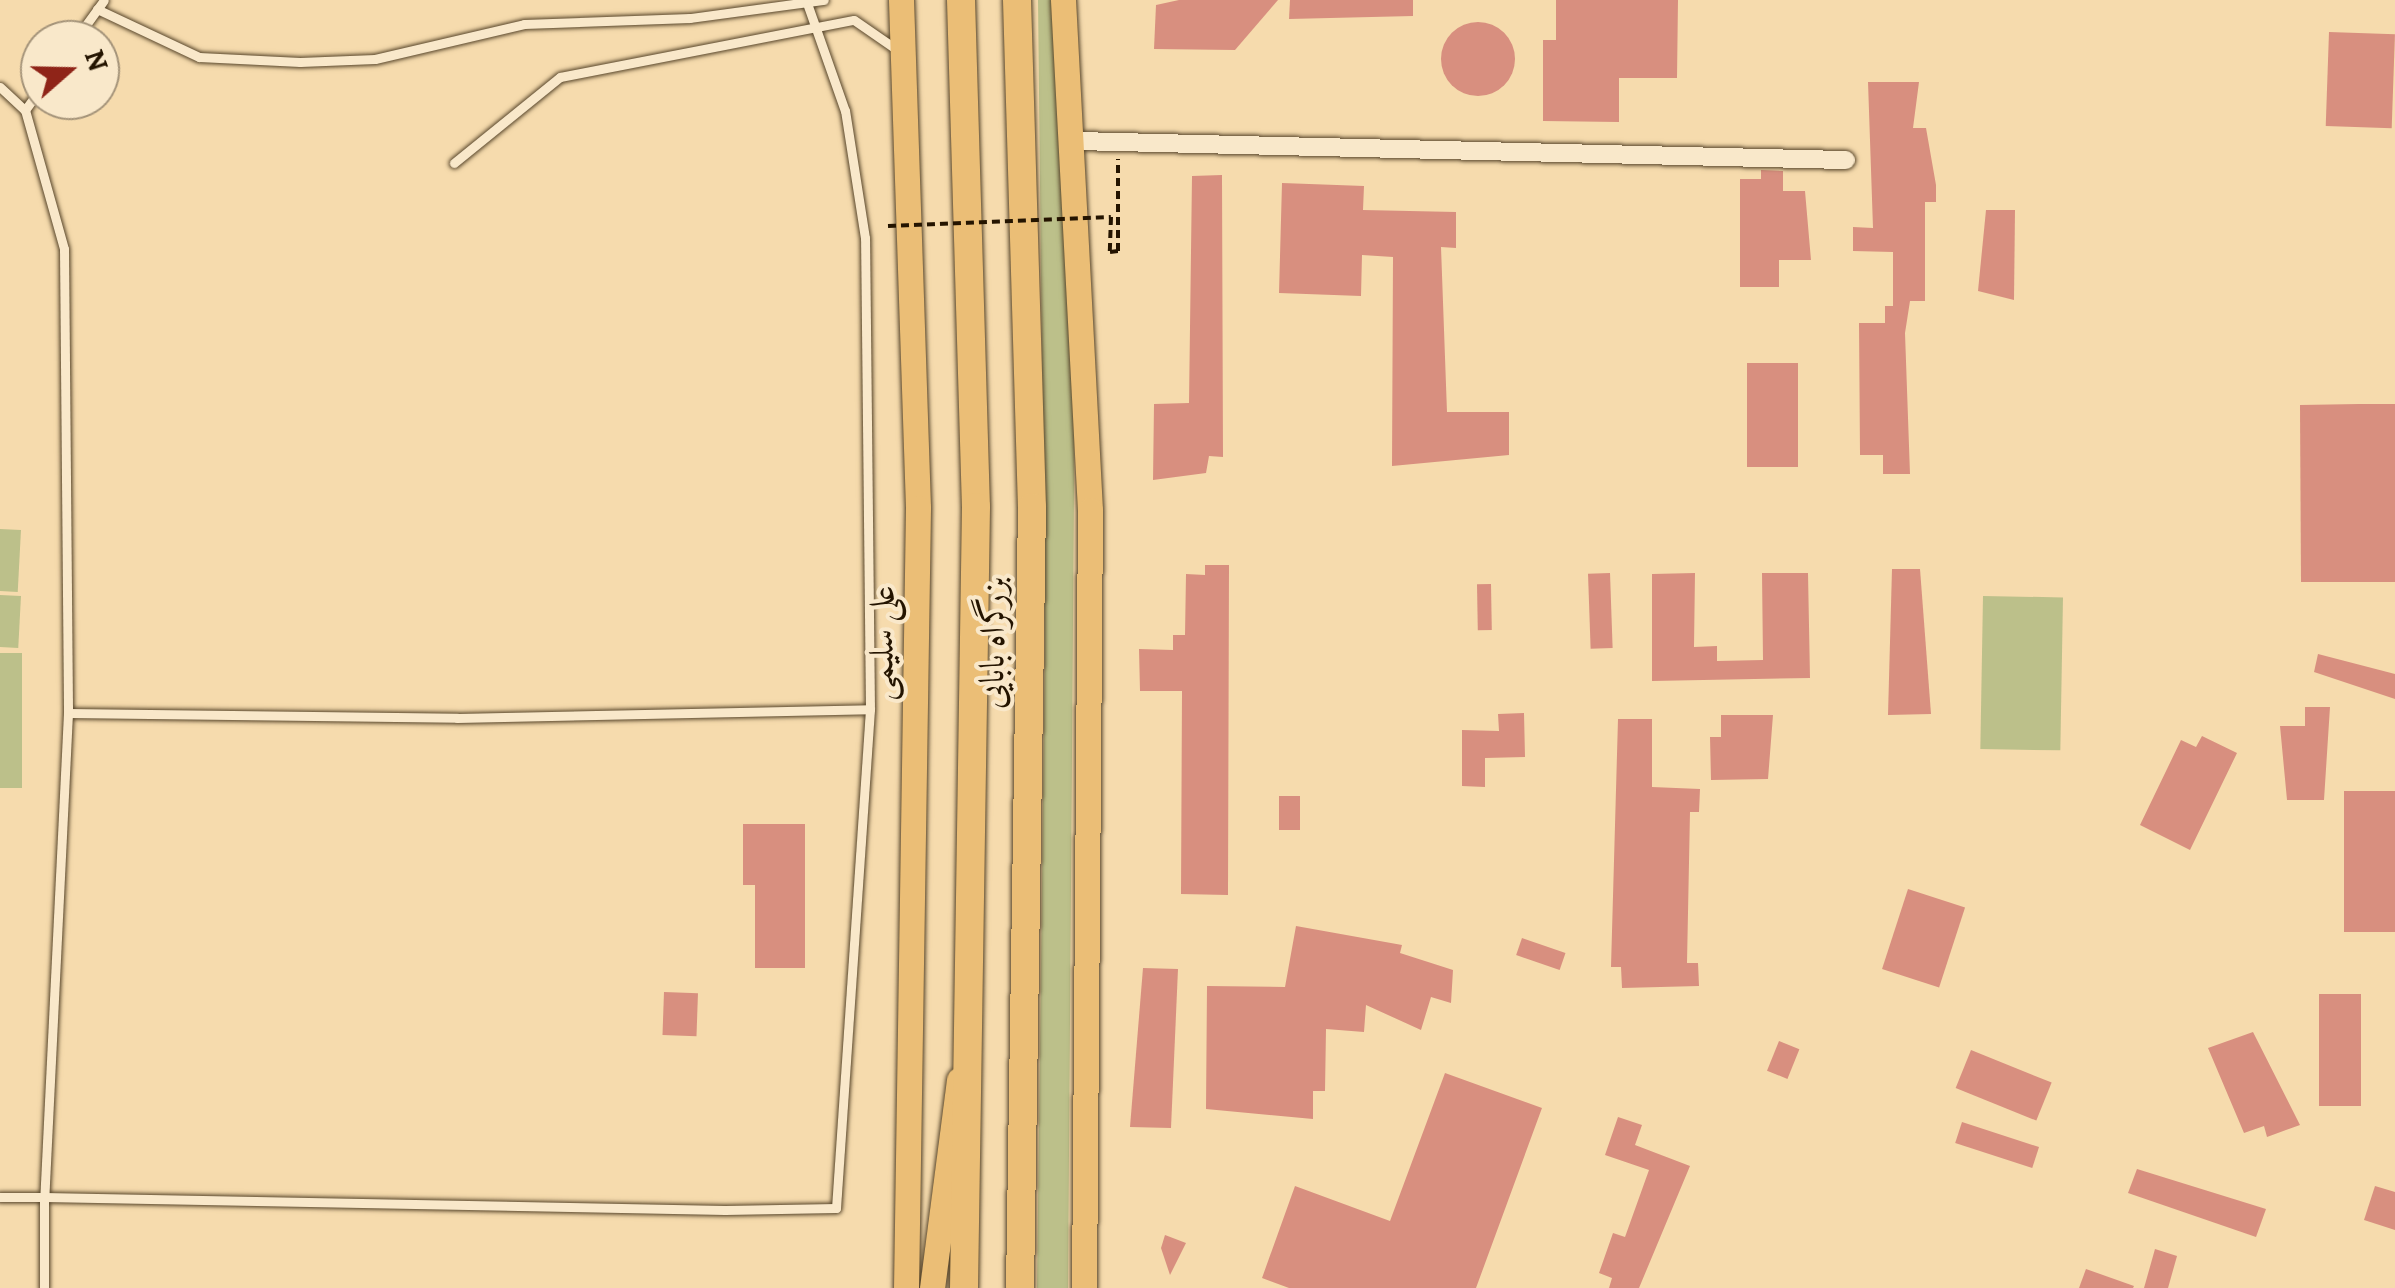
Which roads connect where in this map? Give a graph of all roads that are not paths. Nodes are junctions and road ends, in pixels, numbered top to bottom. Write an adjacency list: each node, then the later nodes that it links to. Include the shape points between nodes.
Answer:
1 (824, 0): 7 (lane)
2 (900, 0): 10 (main road, علی سلیمی)
3 (961, 0): 19 (highway, بزرگراه بابایی, via 976,508)
4 (1017, 0): 26 (highway, بزرگراه بابایی, via 1032,507)
5 (1063, 0): 14 (main road)
6 (1075, 0): 14 (main road)
7 (807, 3): 8 (lane, via 524,24 375,60 300,62 199,56); 9 (lane)
8 (100, 4)
9 (815, 27): 10 (lane, via 854,20); 16 (lane, via 560,77); 17 (lane, via 845,111 865,238)
10 (902, 56): 23 (main road, علی سلیمی, via 918,508)
11 (0, 87): 12 (lane)
12 (20, 105)
13 (28, 120): 18 (lane, via 64,249)
14 (1077, 141): 15 (street); 27 (main road, via 1090,510)
15 (1846, 160)
16 (454, 163)
17 (870, 709): 18 (lane, via 457,718); 21 (lane, via 836,1208)
18 (68, 714): 21 (lane)
19 (969, 1036): 24 (main road, via 943,1158); 25 (highway, بزرگراه بابایی)
20 (0, 1197): 21 (lane)
21 (44, 1197): 22 (lane)
22 (44, 1288)
23 (906, 1288)
24 (932, 1288)
25 (964, 1288)
26 (1020, 1288)
27 (1084, 1288)

